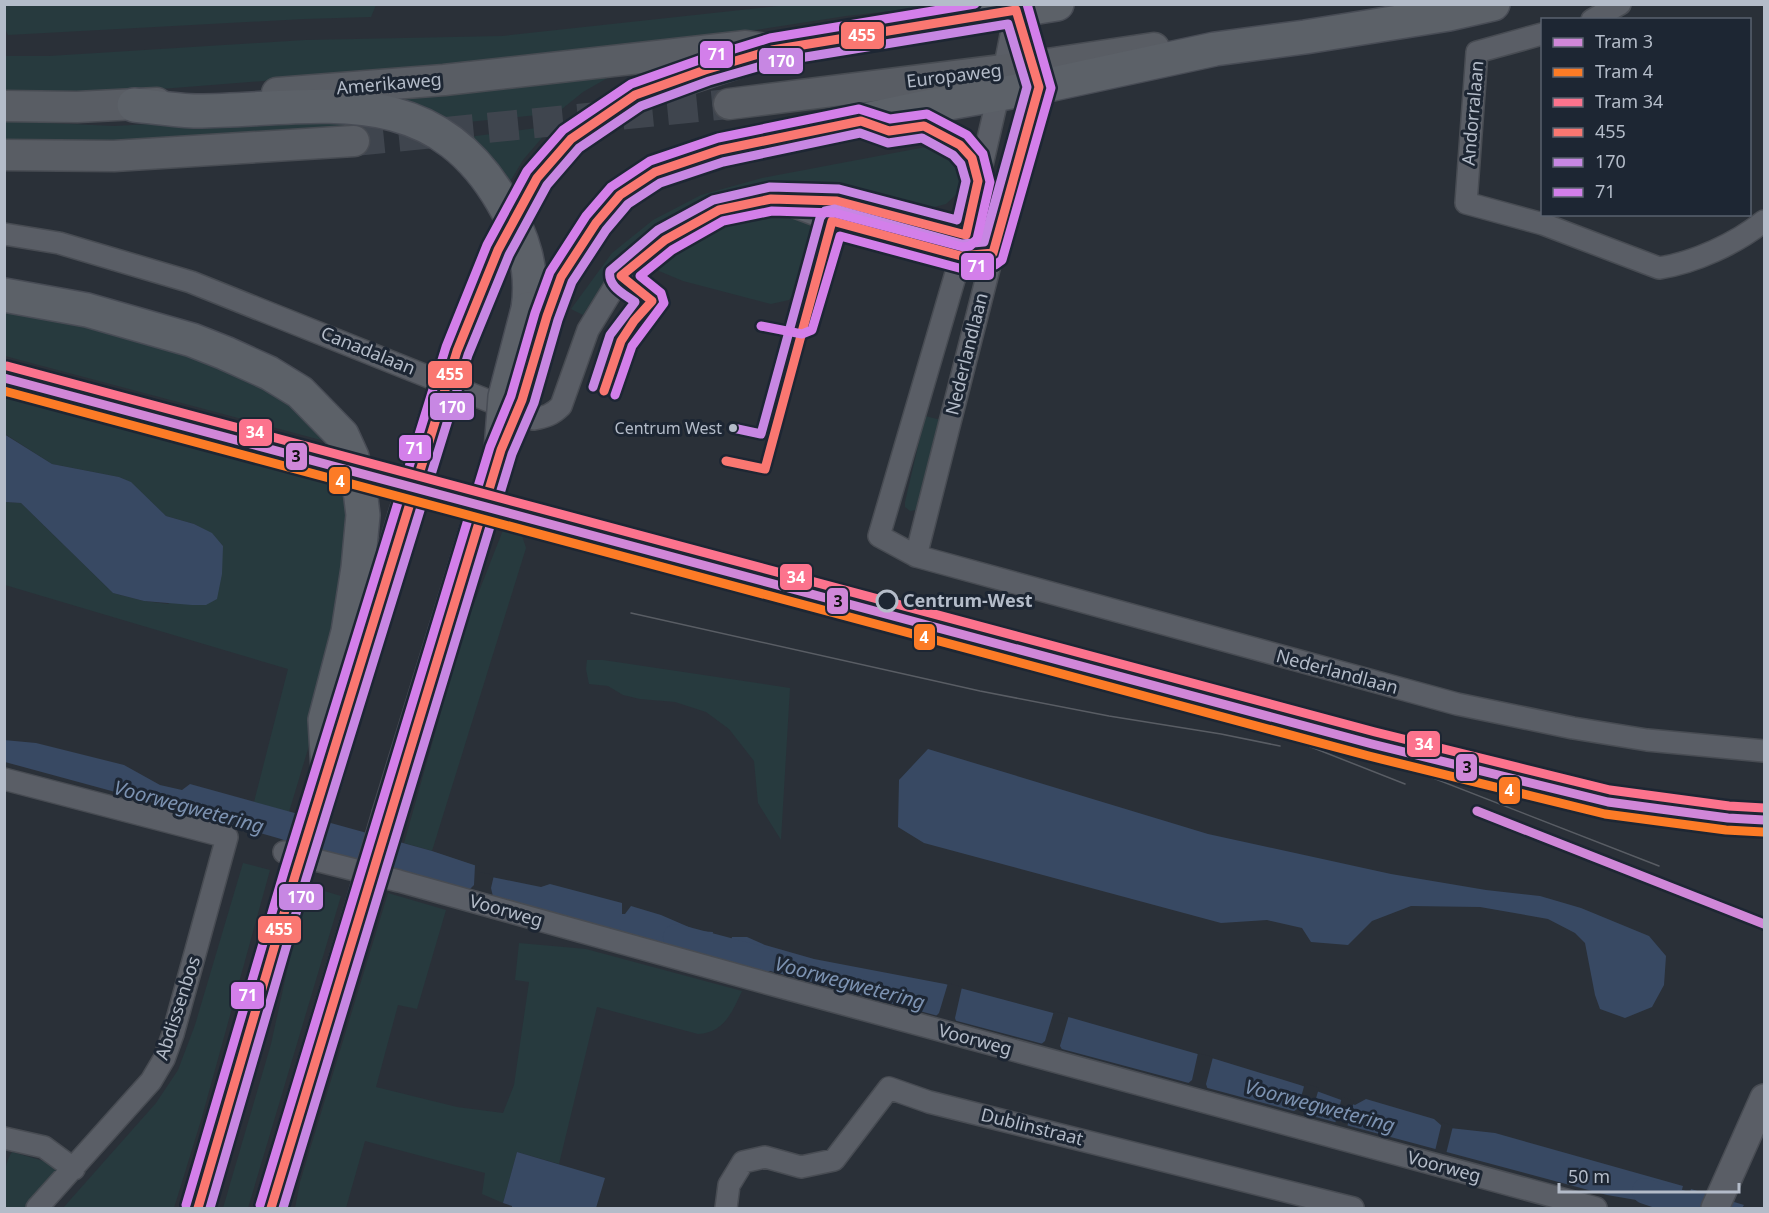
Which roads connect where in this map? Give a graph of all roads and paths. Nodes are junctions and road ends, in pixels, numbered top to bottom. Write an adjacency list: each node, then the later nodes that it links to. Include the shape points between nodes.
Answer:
1 (1057, 4): 4 (main road)
2 (1493, 4): 8 (main road, Europaweg, via 1305,37)
3 (1620, 4): 5 (street)
4 (1016, 10): 7 (main road); 8 (street); 9 (street, Nederlandlaan)
5 (1596, 18)
6 (1541, 34): 19 (street, Andorralaan, via 1477,52 1466,204 1543,224 1659,268 1676,265 1746,236)
7 (772, 50): 11 (main road, Amerikaweg, via 746,45 444,80); 18 (main road, via 635,95 571,139 537,178)
8 (1036, 76): 9 (main road, Europaweg); 22 (street, Nederlandlaan)
9 (1002, 82): 10 (main road, Europaweg); 13 (main road); 16 (street, Nederlandlaan)
10 (729, 104)
11 (134, 105): 12 (main road, Amerikaweg); 18 (main road, via 195,111 335,105 399,114 440,132 474,162)
12 (4, 106)
13 (861, 121): 16 (street, via 889,131 924,126 944,136 972,158); 25 (main road, via 720,150 655,172 620,195 596,223)
14 (354, 141): 15 (main road, via 114,156)
15 (4, 155)
16 (978, 181): 21 (street, Nederlandlaan)
17 (771, 199): 20 (street, Canadalaan, via 719,210 665,240 621,276 588,330 561,406 546,417 534,419 191,282 59,243); 21 (street, Canadalaan, via 837,201); 23 (street, via 832,221)
18 (513, 220): 25 (main road, via 526,251); 28 (main road, bridge, via 457,351)
19 (1764, 220)
20 (4, 234)
21 (966, 235): 22 (street, Canadalaan); 23 (street, Nederlandlaan)
22 (993, 253): 23 (street); 26 (street, Nederlandlaan)
23 (961, 256): 26 (street, Nederlandlaan, via 879,536)
24 (4, 295): 28 (main road, via 87,310 203,344 269,373 300,392 342,435 360,490 362,533 348,632 325,720)
25 (538, 313): 37 (main road, bridge, via 505,397 501,450)
26 (916, 556): 27 (street, Nederlandlaan, via 1456,704 1647,740)
27 (1764, 751)
28 (328, 770): 30 (main road, bridge)
29 (4, 779): 33 (street, Abdissenbos, via 227,837 164,1059 151,1081)
30 (289, 864): 36 (main road); 40 (street, Voorweg, via 410,884)
31 (1764, 1098): 34 (street)
32 (4, 1138): 33 (street, via 44,1147)
33 (74, 1169): 35 (street, Abdissenbos)
34 (1720, 1197)
35 (36, 1209)
36 (198, 1209)
37 (271, 1209)
38 (726, 1209): 39 (street, Dublinstraat, via 729,1185 744,1162 765,1156 801,1167 834,1160 889,1088 929,1102)
39 (1353, 1209)
40 (1596, 1209)

